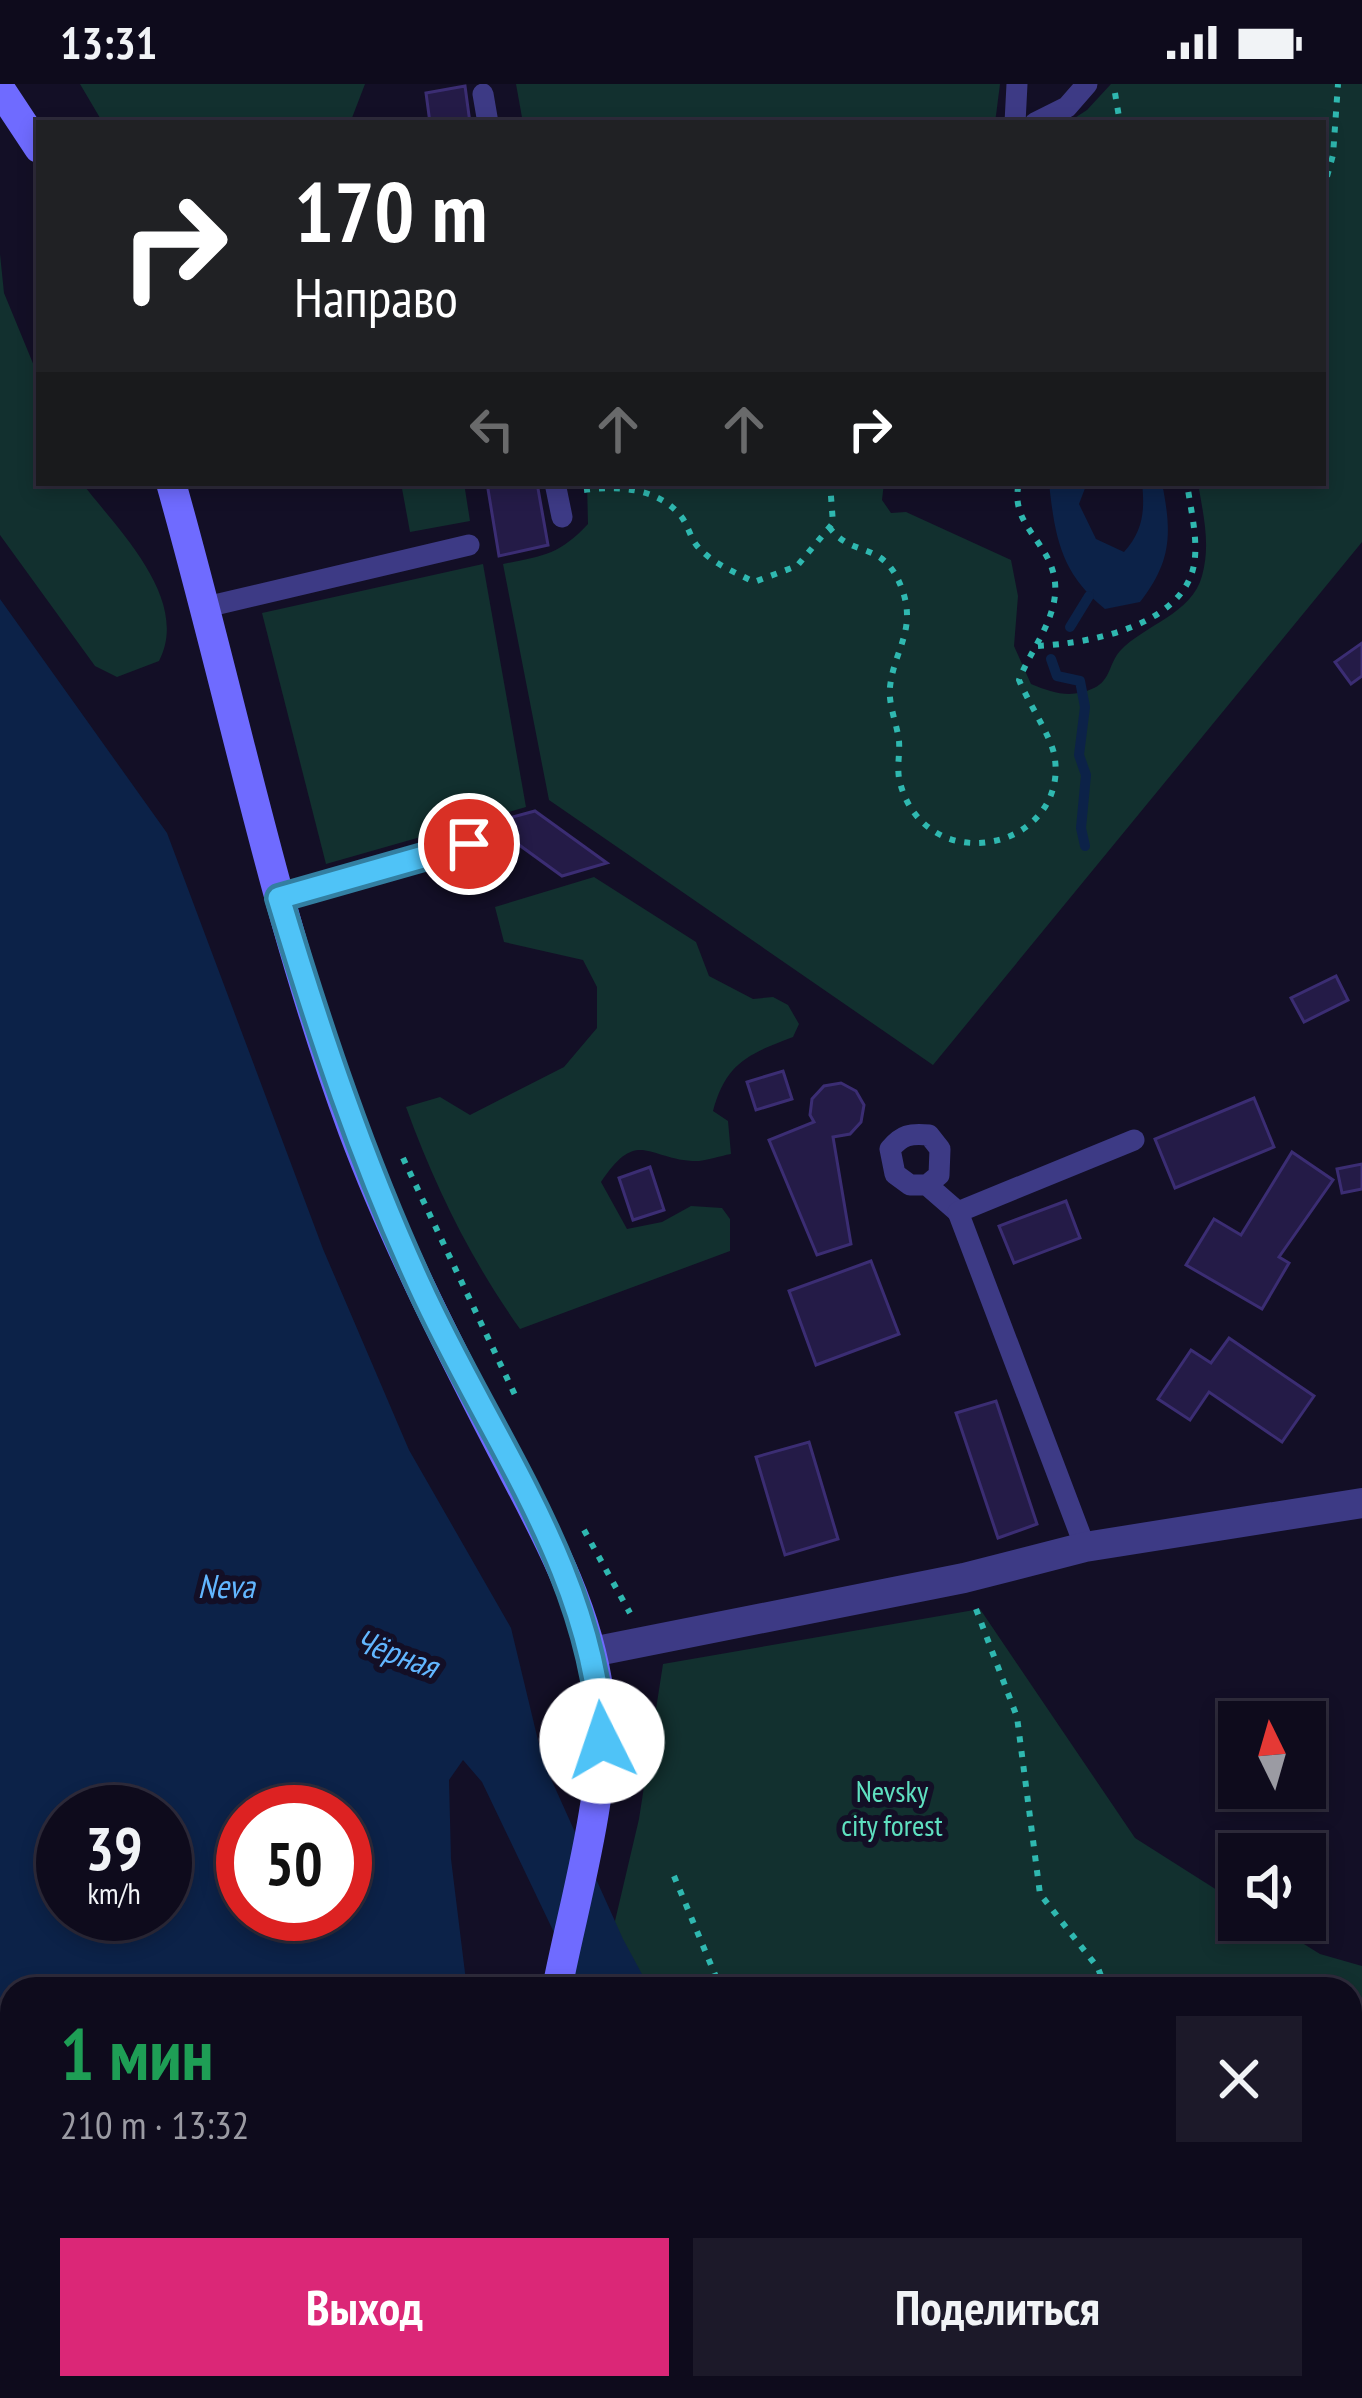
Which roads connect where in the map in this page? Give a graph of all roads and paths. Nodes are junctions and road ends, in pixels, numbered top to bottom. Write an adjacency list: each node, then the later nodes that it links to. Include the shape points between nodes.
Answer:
1 (1017, 84): 8 (lane)
2 (1087, 84): 9 (lane)
3 (1113, 84): 10 (path)
4 (1338, 84): 12 (path)
5 (0, 88): 11 (main road)
6 (483, 94): 7 (lane)
7 (487, 120)
8 (1015, 120)
9 (1041, 120)
10 (1119, 120)
11 (36, 143)
12 (1326, 180)
13 (172, 486): 21 (main road)
14 (830, 486): 19 (path)
15 (1018, 486): 22 (path, via 1022,524 1055,577)
16 (1186, 486): 22 (path, via 1196,561 1162,614 1080,644)
17 (556, 488): 18 (lane); 19 (path, via 656,495 681,516 695,545 754,582 797,566)
18 (562, 517)
19 (829, 527): 22 (path, via 841,542 874,551 902,591 908,632 889,689 898,771 918,822 945,838 989,842 1024,832 1052,799 1054,752 1019,680)
20 (469, 545): 21 (lane)
21 (206, 607): 24 (main road)
22 (1038, 646)
23 (469, 844): 24 (lane)
24 (279, 898): 35 (main road, via 354,1132 421,1288 554,1546)
25 (1134, 1140): 28 (lane)
26 (400, 1151): 29 (path)
27 (927, 1186): 28 (lane)
28 (958, 1212): 32 (lane)
29 (518, 1400)
30 (1362, 1503): 32 (street)
31 (580, 1522): 34 (path)
32 (1084, 1547): 33 (street)
33 (964, 1578): 34 (street); 39 (path, via 1017,1717 1040,1894)
34 (645, 1640): 35 (street)
35 (592, 1652): 37 (main road, via 602,1741)
36 (674, 1876): 38 (path)
37 (558, 1977)
38 (717, 1977)
39 (1101, 1977)

